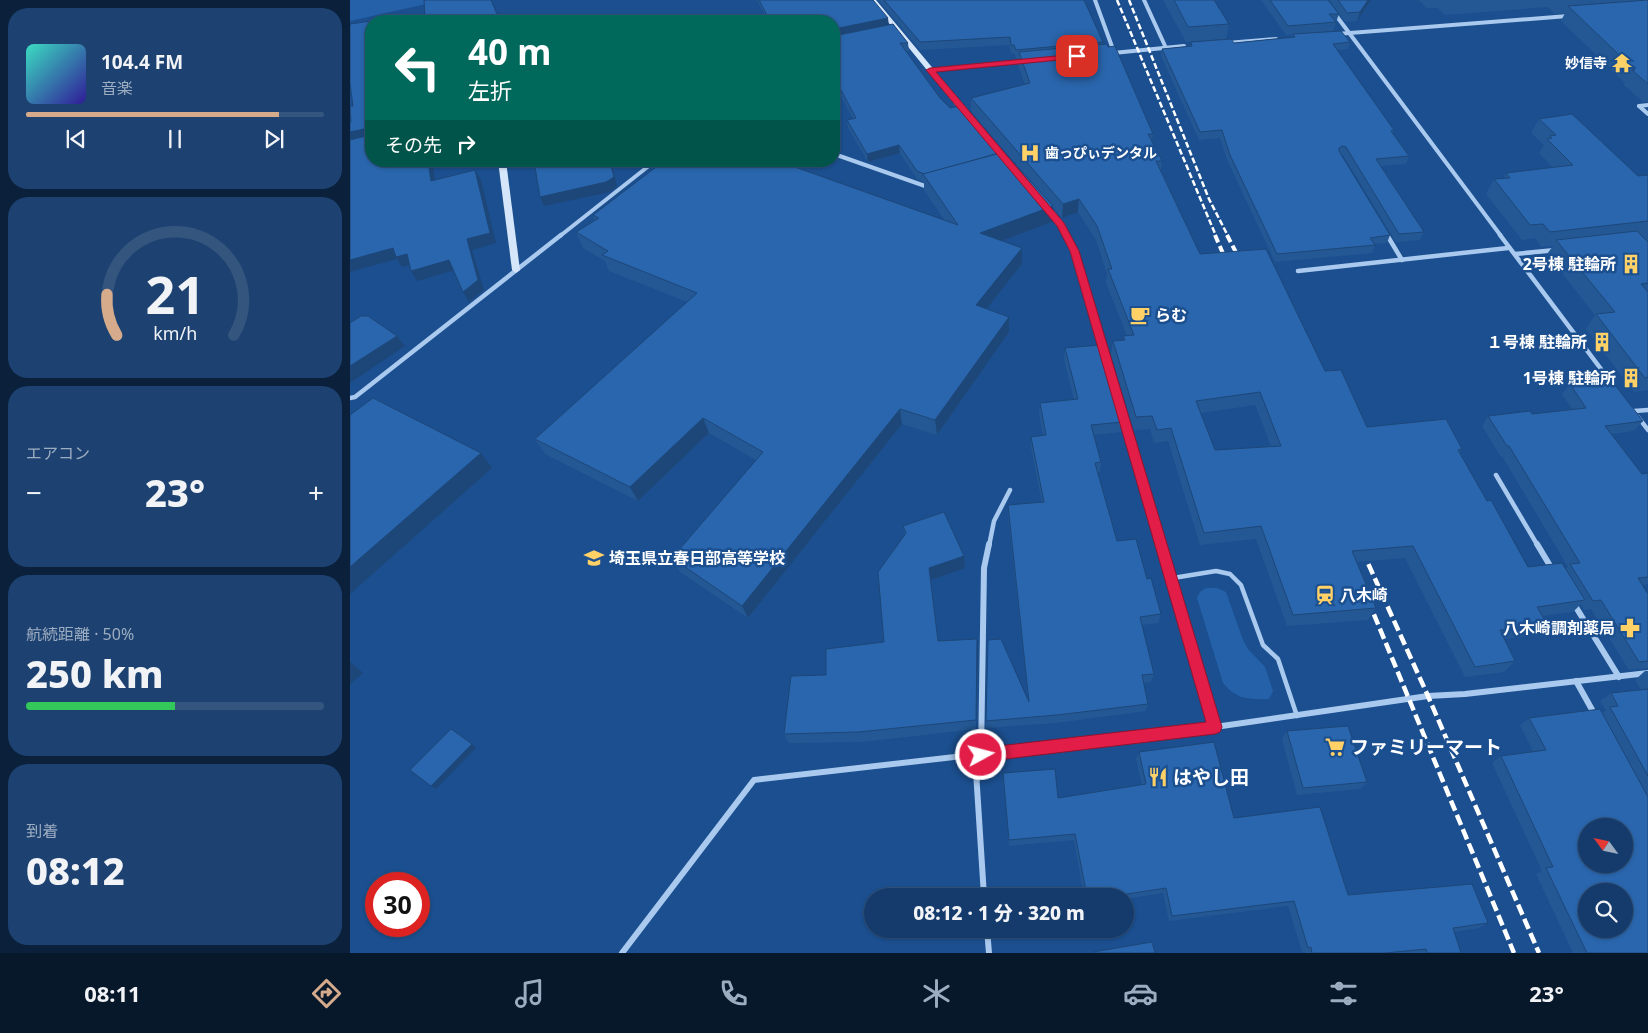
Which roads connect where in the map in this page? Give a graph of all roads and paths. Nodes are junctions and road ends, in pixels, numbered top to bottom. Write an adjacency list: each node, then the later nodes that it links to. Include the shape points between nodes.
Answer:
1 (873, 0): 6 (street)
2 (1095, 0): 14 (street)
3 (1144, 0): 13 (street)
4 (1334, 13): 8 (street)
5 (1568, 16): 8 (street)
6 (895, 28): 7 (street); 17 (street)
7 (886, 30)
8 (1350, 33): 9 (street); 27 (street)
9 (1330, 35)
10 (1282, 39): 11 (street)
11 (1224, 43)
12 (1185, 46): 13 (street)
13 (1166, 48): 14 (street)
14 (1114, 52): 15 (street)
15 (1104, 53)
16 (1027, 61): 17 (street)
17 (930, 70): 21 (street)
18 (1648, 104): 19 (street, via 1639,106)
19 (1648, 114)
20 (840, 156): 24 (street, via 925,186)
21 (1006, 166)
22 (503, 167): 31 (street)
23 (648, 167): 31 (street)
24 (937, 184)
25 (1037, 197): 42 (street, via 1061,225 1074,251)
26 (1383, 229): 30 (street)
27 (1508, 248): 29 (street); 30 (street)
28 (1563, 249): 29 (street)
29 (1516, 254): 33 (street)
30 (1402, 260): 32 (street)
31 (516, 270): 34 (street)
32 (1298, 272)
33 (1617, 390)
34 (350, 398)
35 (1628, 404): 37 (street)
36 (1648, 410): 37 (street)
37 (1634, 411): 38 (street)
38 (1648, 430)
39 (1496, 475): 41 (street)
40 (1010, 490): 50 (street, via 994,521 984,568)
41 (1557, 576)
42 (1171, 578): 47 (lane, via 1216,571 1230,574 1241,586 1263,645 1278,659); 49 (street)
43 (1572, 601): 45 (street)
44 (1648, 673): 45 (street)
45 (1619, 677): 46 (street)
46 (1576, 681): 47 (street, via 1428,696); 48 (street)
47 (1297, 716): 49 (street)
48 (1599, 723)
49 (1215, 727): 50 (street)
50 (978, 756): 51 (street); 53 (street, via 754,780)
51 (984, 888)
52 (987, 938): 54 (street)
53 (622, 953)
54 (988, 953)

